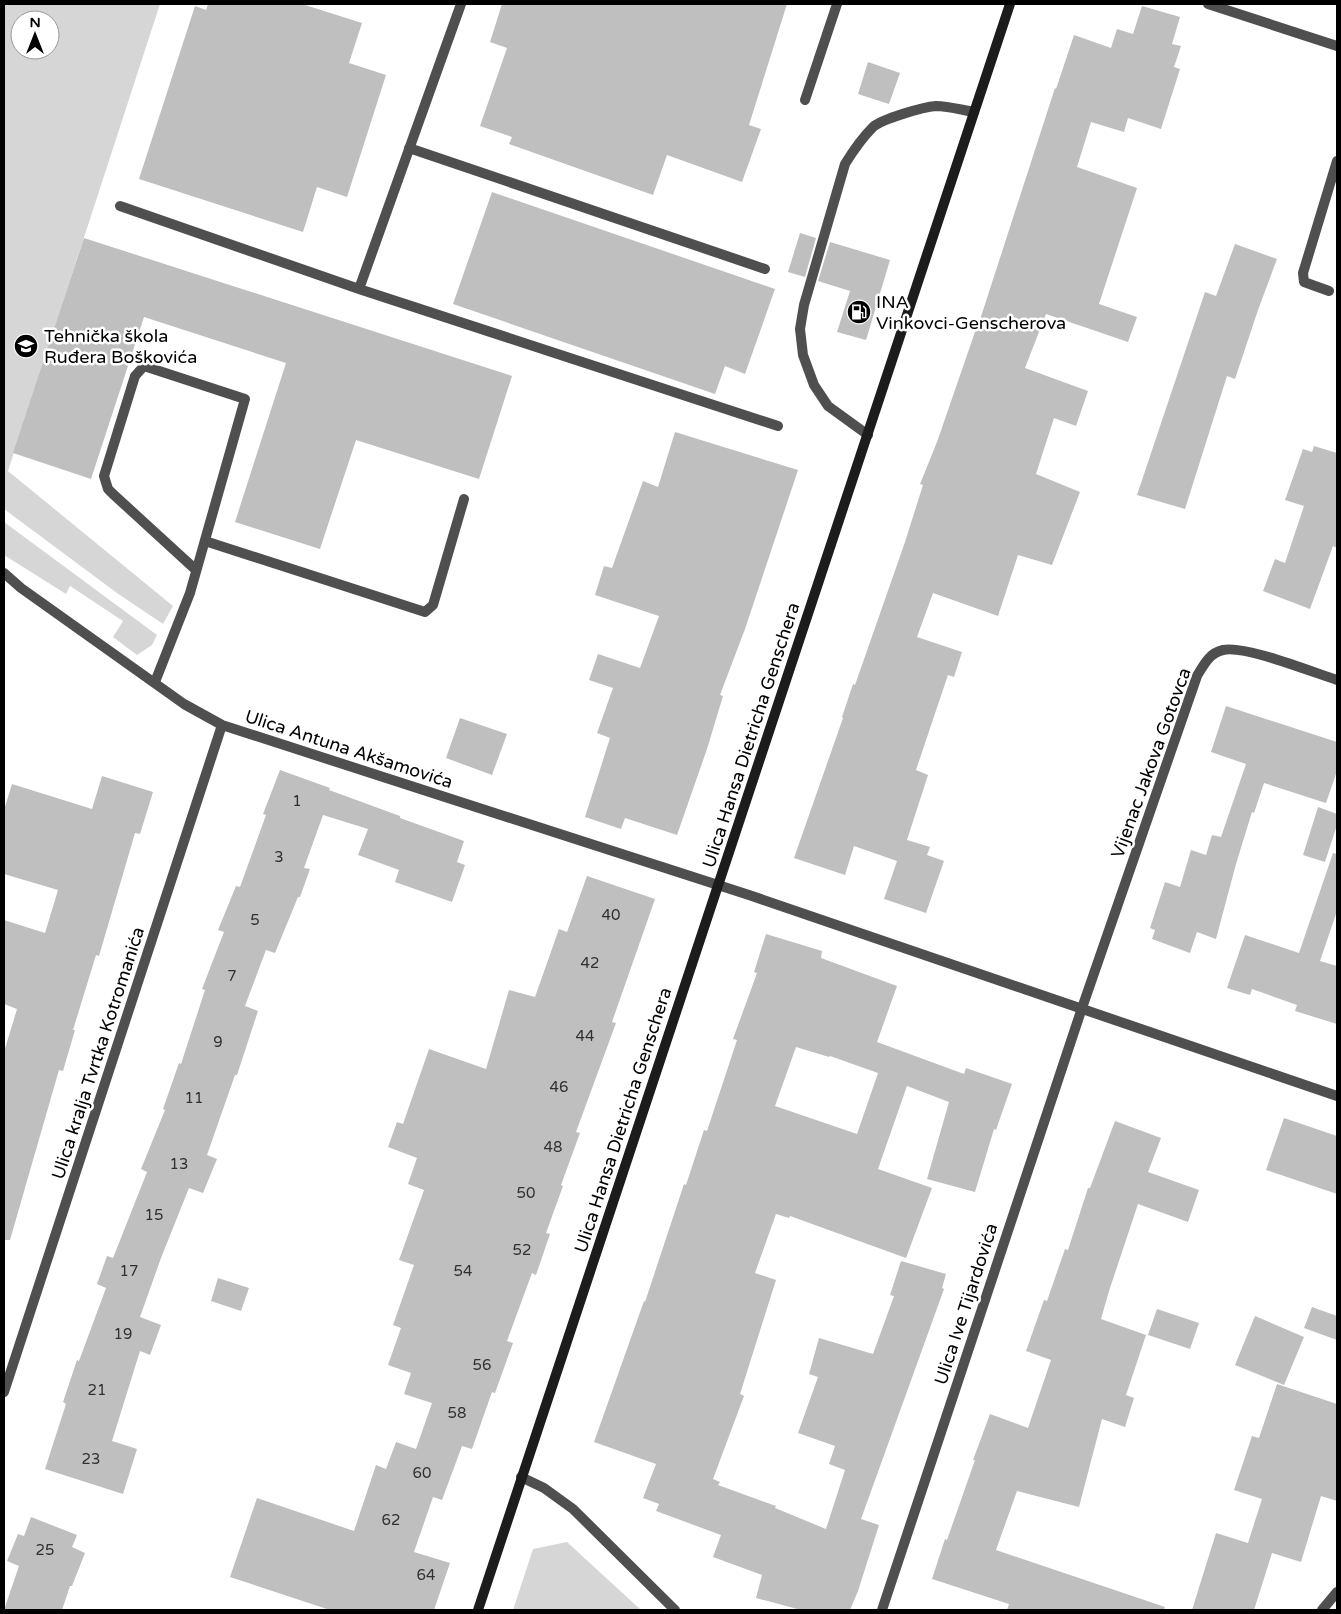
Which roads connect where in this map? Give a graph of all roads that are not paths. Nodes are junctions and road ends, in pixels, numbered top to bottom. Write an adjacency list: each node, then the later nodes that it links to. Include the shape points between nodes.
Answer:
1 (461, 4): 8 (street)
2 (837, 4): 6 (street)
3 (1010, 4): 7 (main road, Ulica Hansa Dietricha Genschera)
4 (1208, 4): 5 (street)
5 (1337, 46)
6 (805, 100)
7 (974, 112): 15 (main road, Ulica Hansa Dietricha Genschera); 15 (street, via 937,106 900,115 875,126 845,164 800,329 803,355 814,386 828,406)
8 (409, 148): 11 (street); 12 (street)
9 (1337, 161): 13 (street, via 1303,273 1304,282)
10 (120, 206): 12 (street)
11 (765, 270)
12 (359, 289): 14 (street)
13 (1329, 290)
14 (778, 426)
15 (868, 435): 23 (main road, Ulica Hansa Dietricha Genschera)
16 (464, 500): 17 (street, via 433,605 425,612)
17 (204, 541): 18 (street); 18 (street, via 245,399 144,366 135,376 104,476 108,489)
18 (196, 570): 21 (street, via 190,594)
19 (4, 573): 21 (street, Ulica Antuna Akšamovića)
20 (1337, 680): 24 (street, Vijenac Jakova Gotovca, via 1243,650 1222,650 1207,658 1196,676)
21 (155, 682): 22 (street, Ulica Antuna Akšamovića, via 184,704)
22 (222, 725): 23 (street, Ulica Antuna Akšamovića); 26 (street, Ulica kralja Tvrtka Kotromanića)
23 (719, 886): 24 (street); 27 (main road, Ulica Hansa Dietricha Genschera)
24 (1082, 1008): 25 (street); 31 (street, Ulica Ive Tijardovića)
25 (1337, 1096)
26 (4, 1392)
27 (521, 1477): 29 (main road, Ulica Hansa Dietricha Genschera); 30 (street, via 544,1488 573,1509)
28 (1337, 1592): 32 (street)
29 (478, 1610)
30 (675, 1610)
31 (882, 1610)
32 (1322, 1610)

